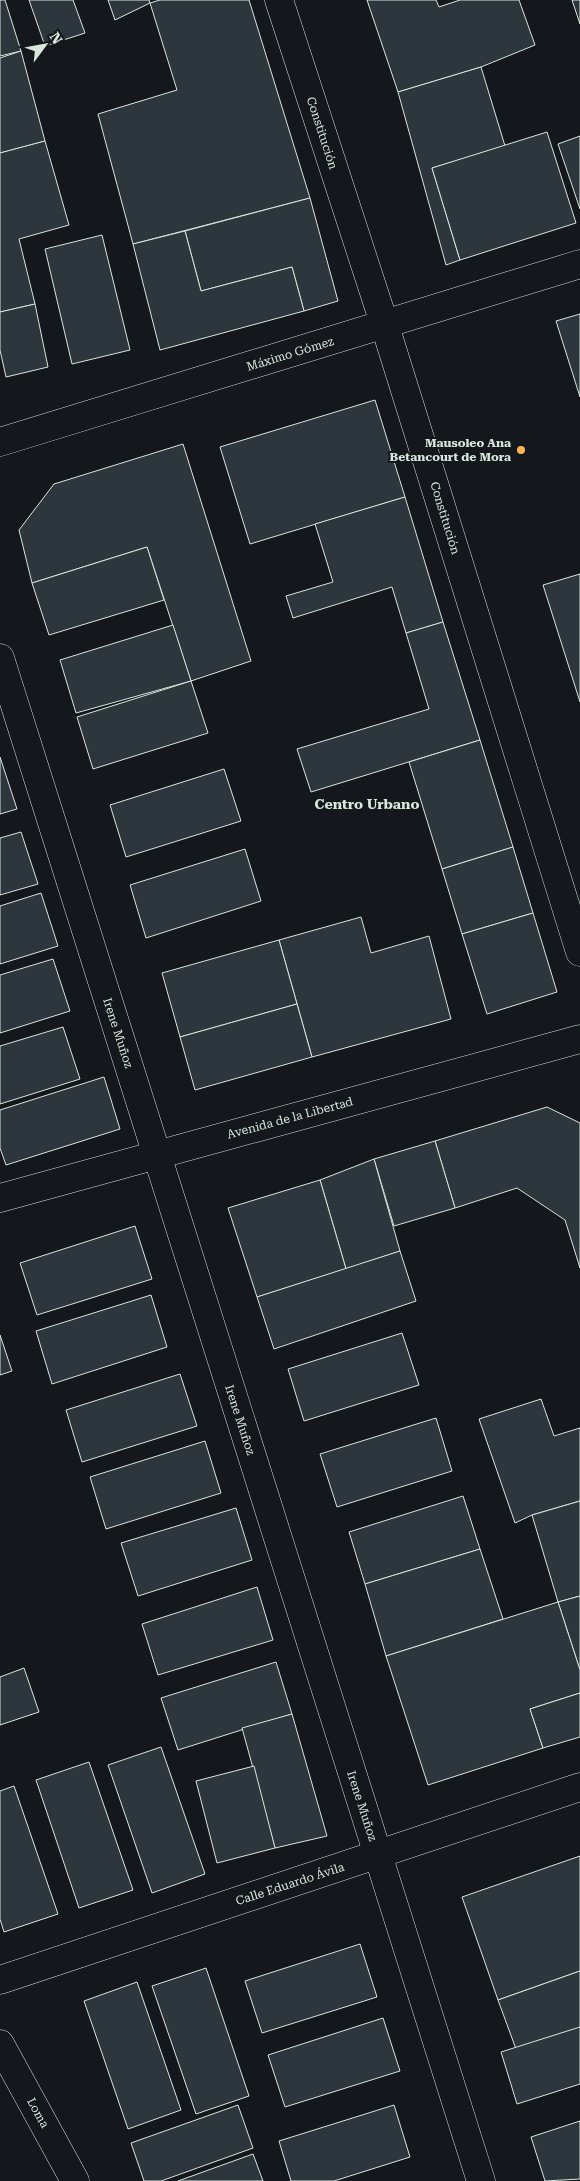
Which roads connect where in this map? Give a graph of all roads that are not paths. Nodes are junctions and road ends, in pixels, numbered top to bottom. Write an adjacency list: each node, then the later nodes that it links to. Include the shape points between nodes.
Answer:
1 (279, 0): 3 (street, Constitución)
2 (580, 264): 3 (street, Máximo Gómez)
3 (385, 326): 4 (street, Máximo Gómez); 6 (street, Constitución)
4 (0, 442)
5 (0, 658): 8 (street, Irene Muñoz)
6 (580, 952)
7 (580, 1039): 8 (street, Avenida de la Libertad)
8 (157, 1155): 9 (street, Avenida de la Libertad); 11 (street, Irene Muñoz)
9 (0, 1198)
10 (580, 1788): 11 (street, Calle Eduardo Ávila)
11 (378, 1854): 12 (street, Calle Eduardo Ávila); 15 (street, Irene Muñoz)
12 (0, 1980)
13 (0, 2044): 14 (street, Loma)
14 (75, 2181)
15 (480, 2181)

